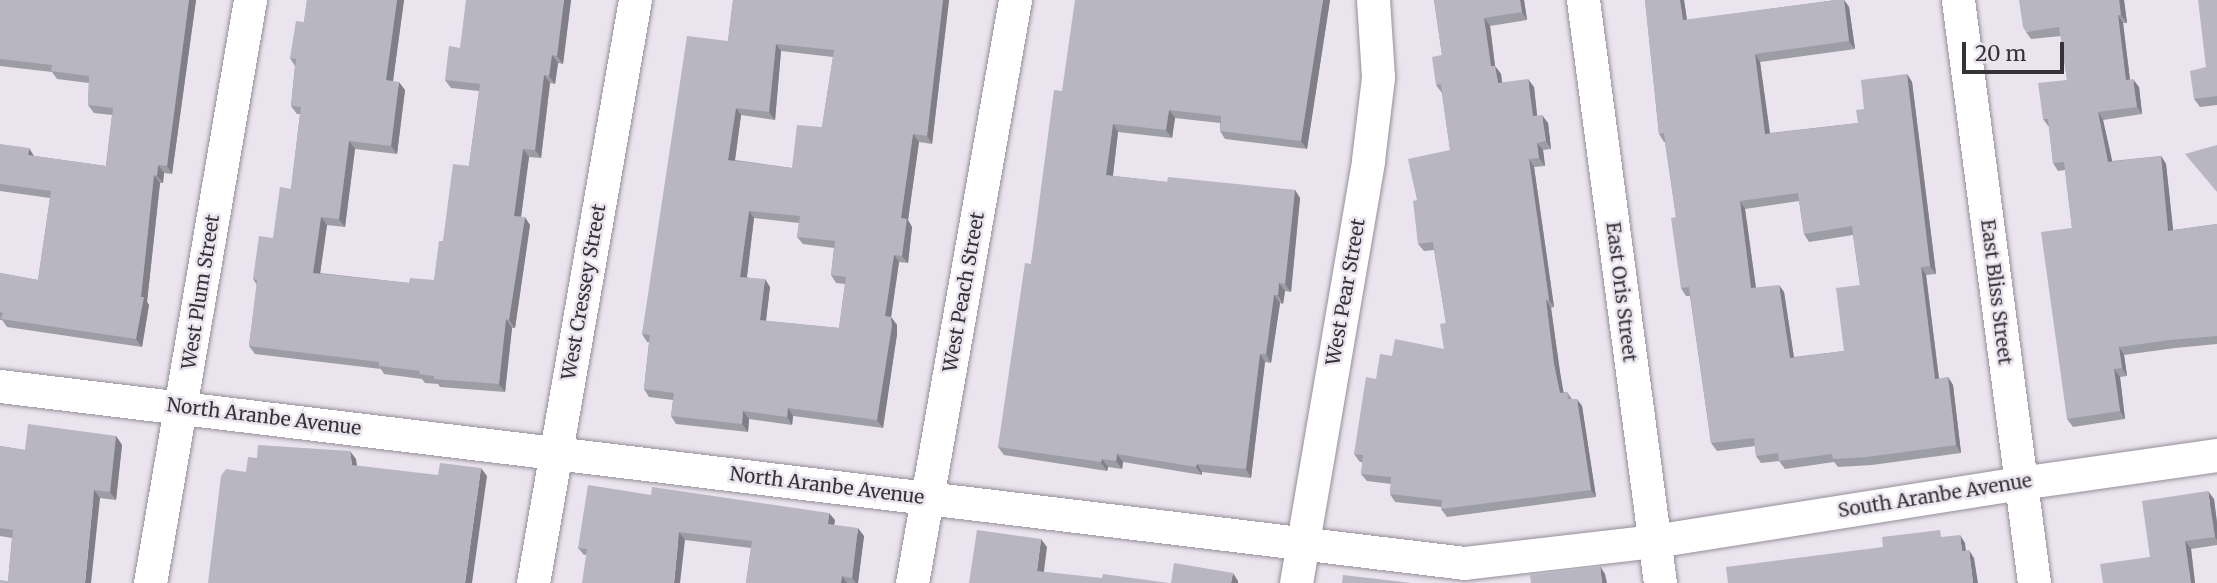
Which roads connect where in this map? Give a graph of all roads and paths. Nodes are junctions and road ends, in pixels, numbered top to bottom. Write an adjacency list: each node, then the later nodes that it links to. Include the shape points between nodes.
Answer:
1 (250, 0): 8 (street, West Plum Street)
2 (635, 0): 9 (street, West Cressey Street)
3 (1015, 0): 12 (street, West Peach Street)
4 (1373, 0): 14 (street, West Pear Street, via 1378,77 1368,160)
5 (1583, 0): 13 (street, East Oris Street)
6 (1958, 0): 11 (street, East Bliss Street)
7 (0, 386): 8 (street, North Aranbe Avenue)
8 (182, 408): 9 (street, North Aranbe Avenue); 15 (street, West Plum Street)
9 (556, 453): 12 (street, North Aranbe Avenue); 16 (street, West Cressey Street)
10 (2217, 456): 11 (street, South Aranbe Avenue)
11 (2020, 483): 13 (street, South Aranbe Avenue); 20 (street, East Bliss Street)
12 (928, 498): 14 (street, North Aranbe Avenue); 17 (street, West Peach Street)
13 (1654, 541): 14 (street, North Aranbe Avenue, via 1464,563); 19 (street, East Oris Street)
14 (1304, 542): 18 (street, West Pear Street)
15 (150, 583)
16 (533, 583)
17 (912, 583)
18 (1296, 583)
19 (1660, 583)
20 (2034, 583)

